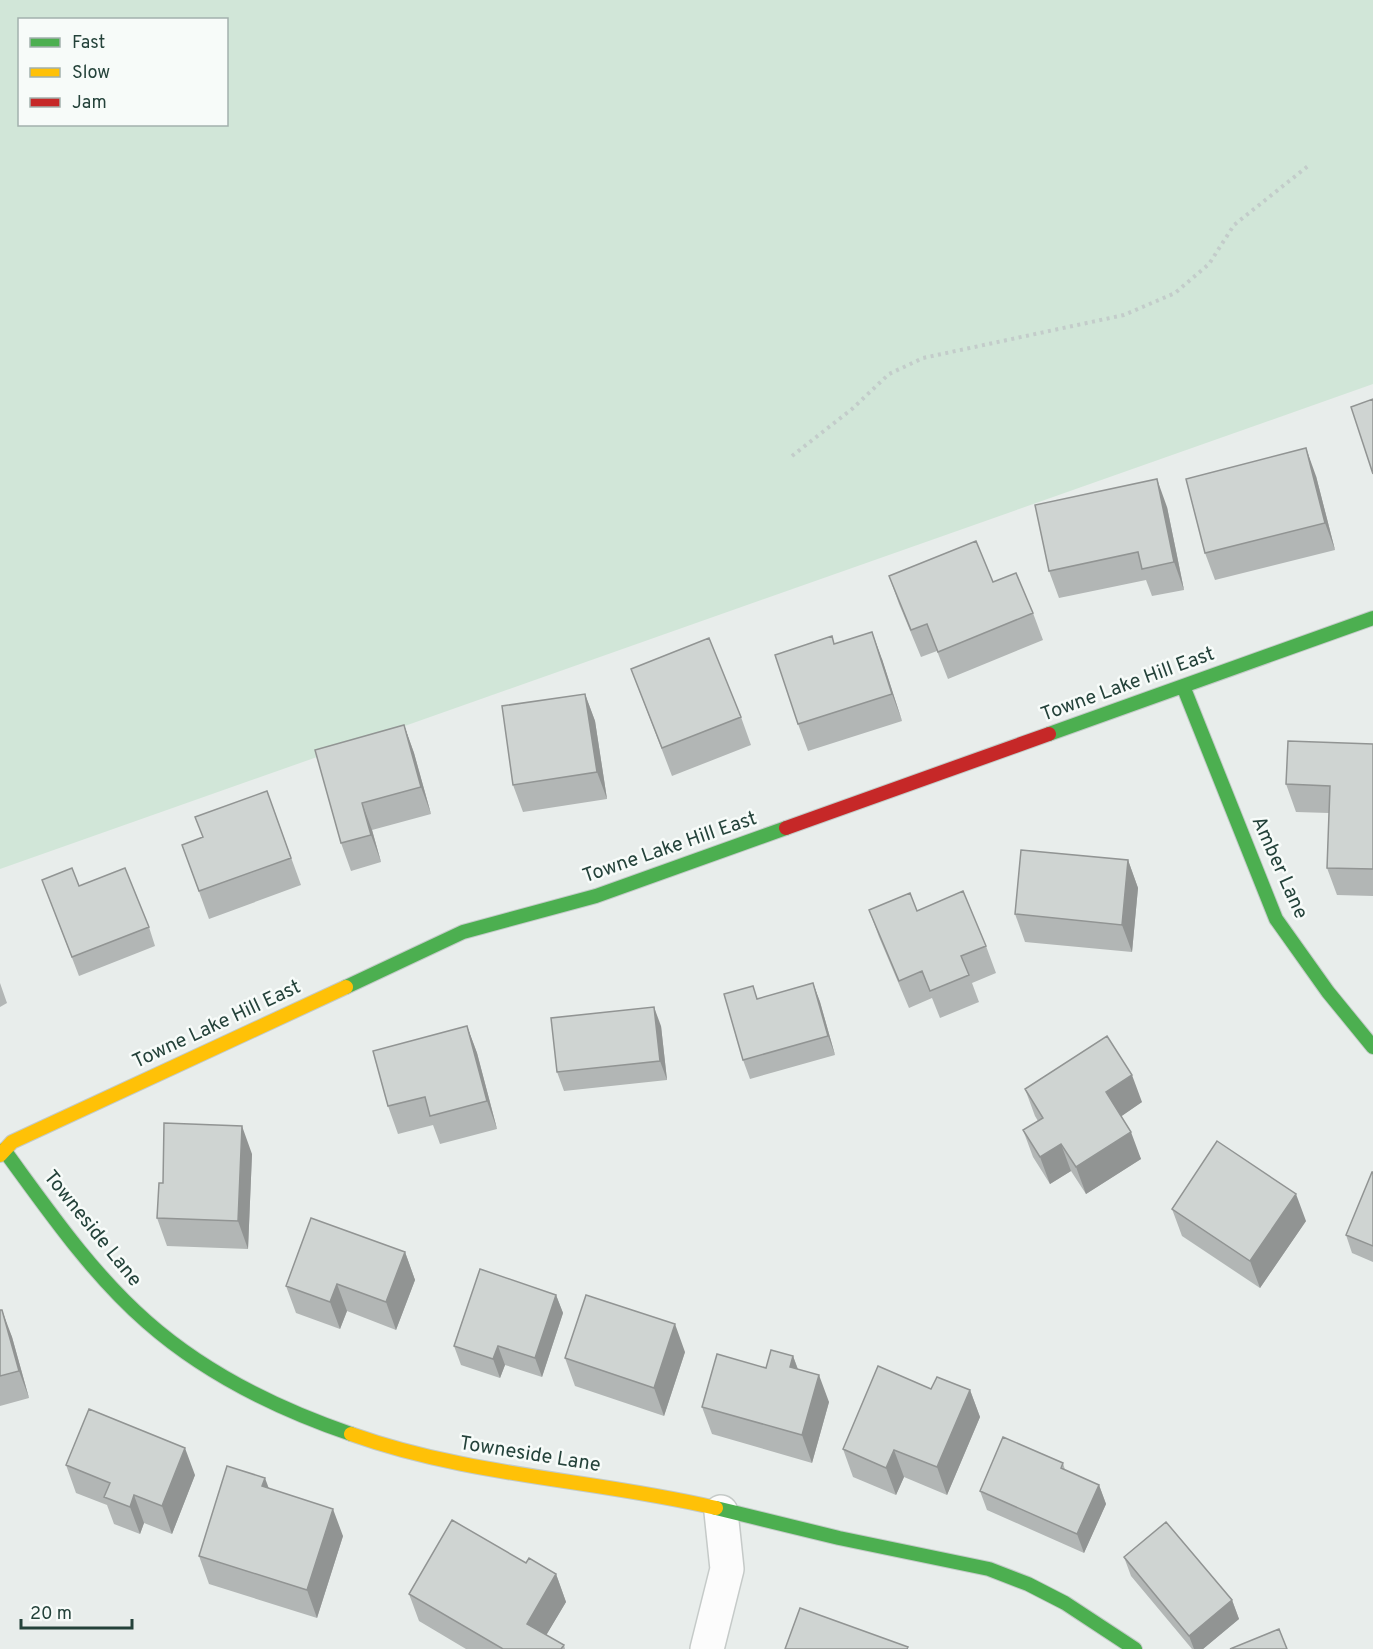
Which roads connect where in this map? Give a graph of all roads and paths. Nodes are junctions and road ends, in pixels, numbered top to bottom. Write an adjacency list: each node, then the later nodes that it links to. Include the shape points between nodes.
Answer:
1 (1308, 166): 2 (path, via 1234,225 1209,264 1175,293 1124,315 923,358 889,374 852,410)
2 (792, 456)
3 (1373, 618): 4 (street, Towne Lake Hill East)
4 (1182, 686): 5 (street, Amber Lane, via 1276,919); 6 (street, Towne Lake Hill East, via 596,896 463,932 23,1137)
5 (1373, 1047)
6 (2, 1153): 7 (street, Towneside Lane, via 110,1287 194,1358 242,1386 343,1431 417,1455 503,1473 614,1487)
7 (721, 1512): 8 (street, via 728,1569); 9 (street, Towneside Lane, via 992,1570 1043,1591 1092,1618)
8 (707, 1649)
9 (1135, 1649)

